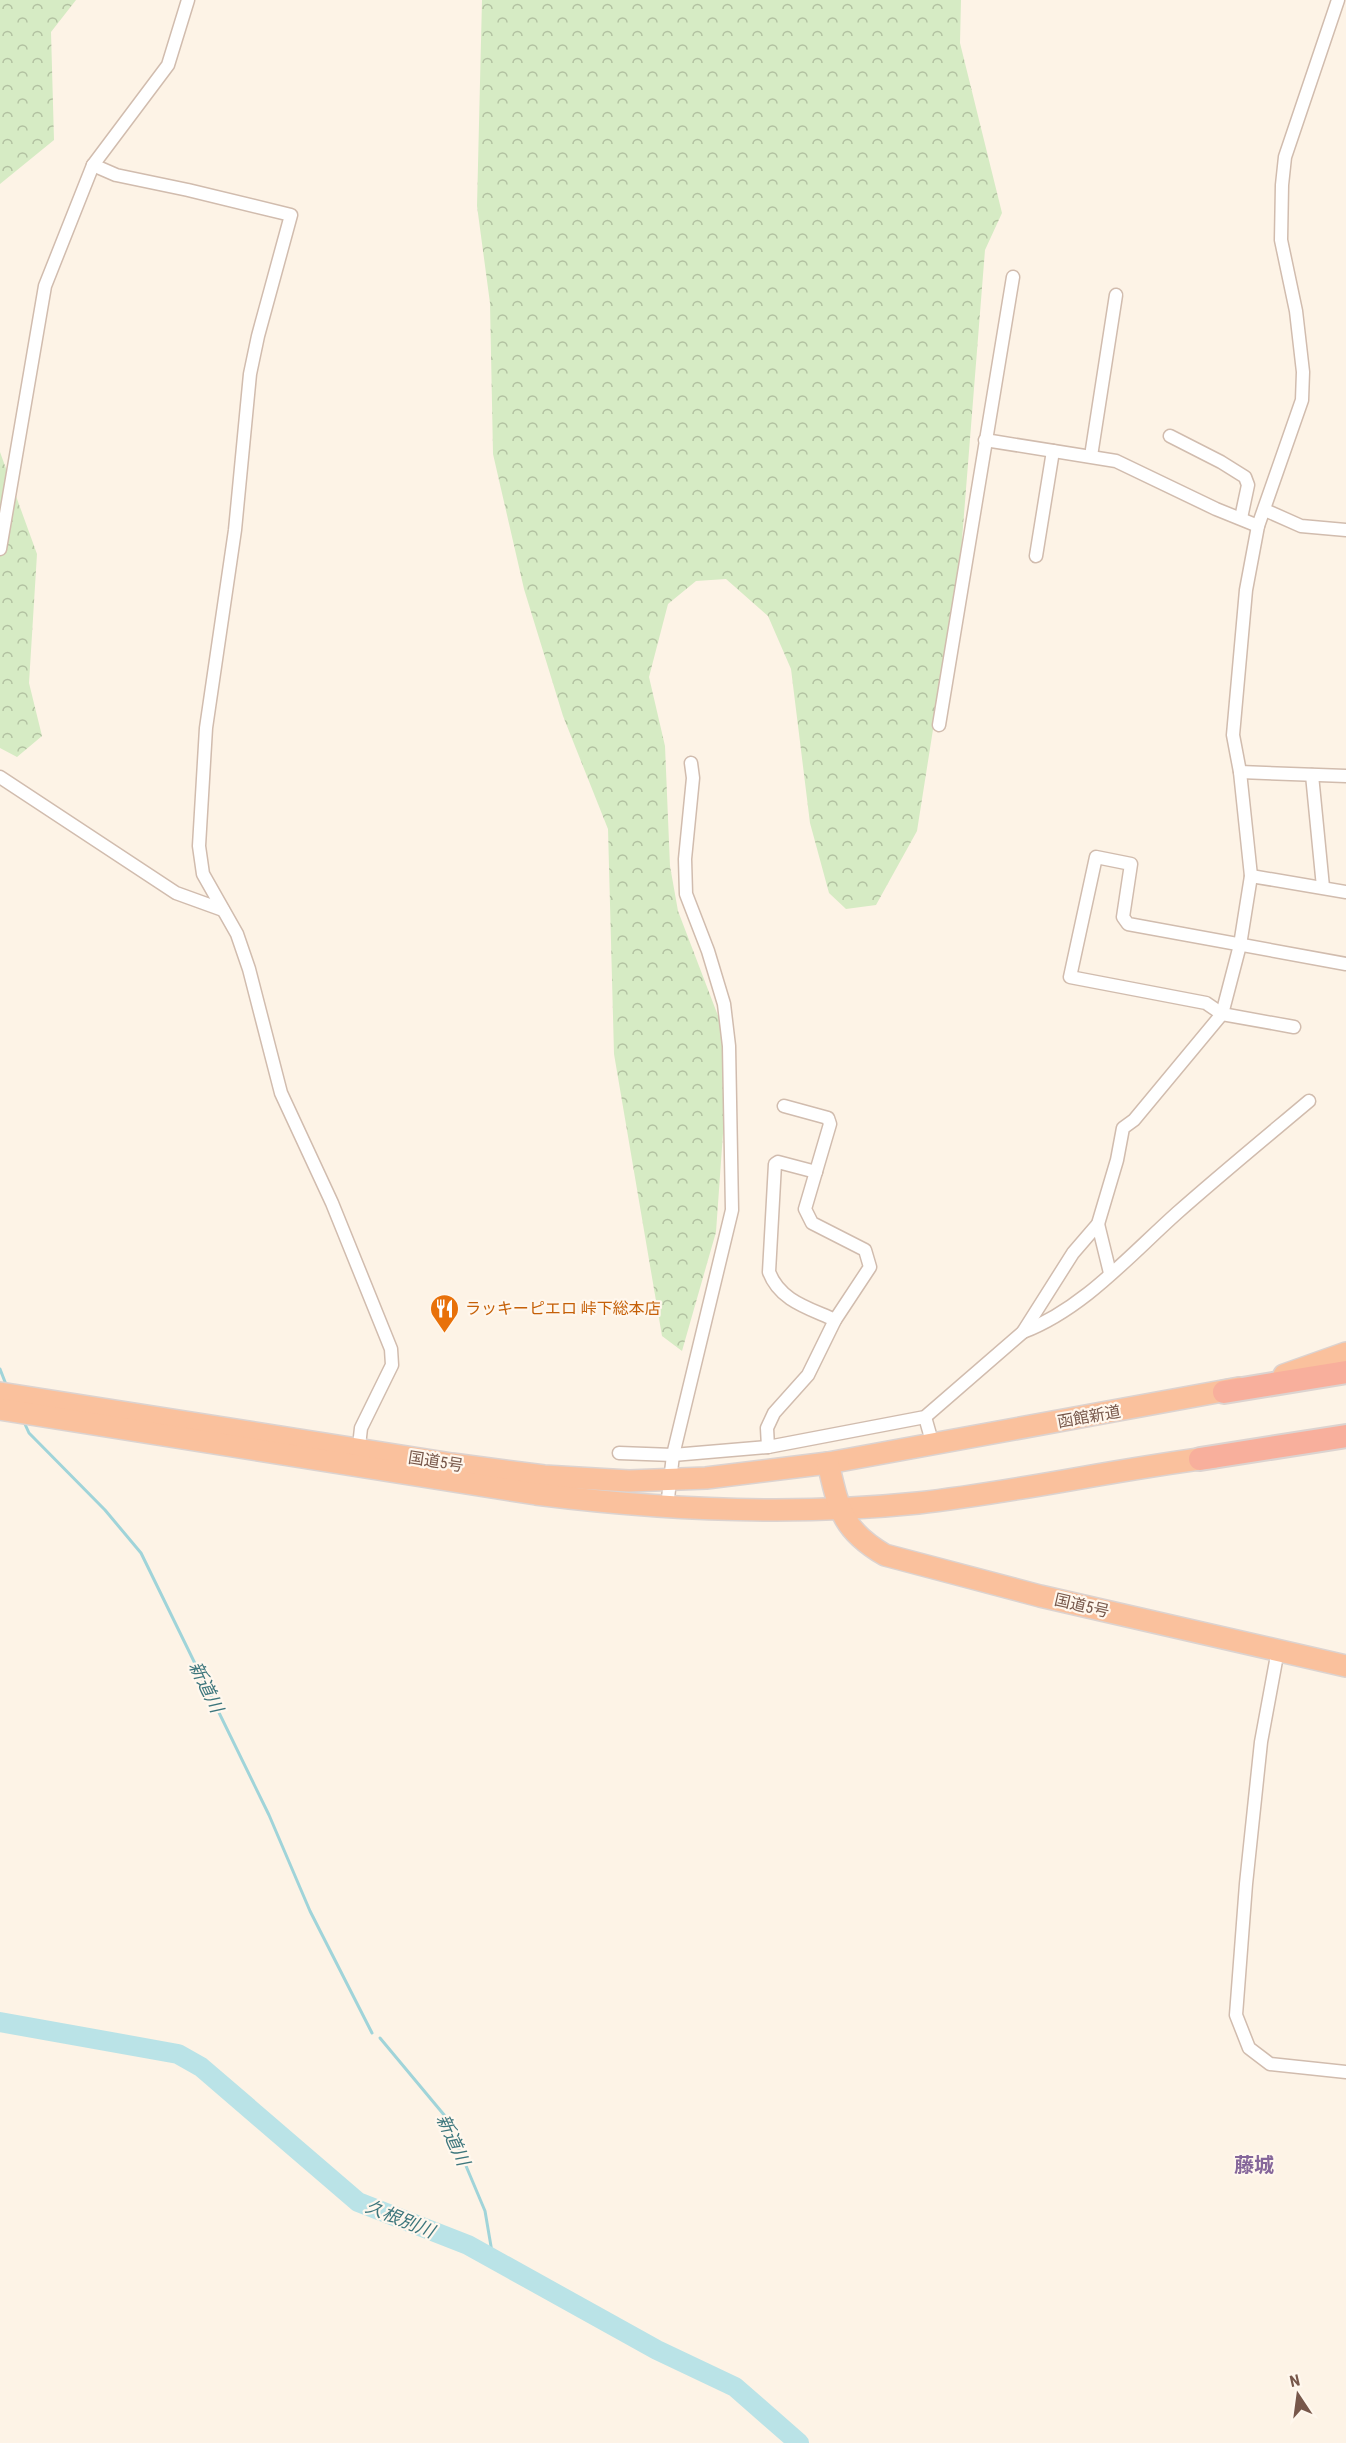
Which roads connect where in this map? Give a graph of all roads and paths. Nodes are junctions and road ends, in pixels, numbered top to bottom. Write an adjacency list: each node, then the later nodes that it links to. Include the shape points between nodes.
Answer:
1 (188, 0): 3 (street, via 168,65)
2 (1338, 0): 10 (street, via 1285,157 1281,240 1296,311 1302,400)
3 (93, 165): 14 (street, via 45,286); 25 (street, via 116,176 291,215 250,374 235,530 206,728 199,846 203,874)
4 (1013, 277): 7 (street)
5 (1116, 295): 9 (street)
6 (1170, 436): 11 (street, via 1245,477 1248,485)
7 (985, 440): 8 (street); 16 (street)
8 (1053, 451): 9 (street); 15 (street)
9 (1091, 456): 11 (street, via 1116,461)
10 (1265, 510): 12 (street); 13 (street, via 1301,526)
11 (1241, 518): 12 (street)
12 (1258, 526): 18 (street, via 1246,590 1233,717)
13 (1346, 530)
14 (0, 549)
15 (1035, 556)
16 (939, 725)
17 (691, 763): 49 (street, via 686,894 724,1004 729,1047 732,1210)
18 (1240, 772): 19 (street); 22 (street)
19 (1312, 775): 20 (street); 23 (street)
20 (1346, 776)
21 (0, 777): 25 (street, via 176,893)
22 (1251, 876): 23 (street); 26 (street)
23 (1323, 887): 24 (street)
24 (1346, 892)
25 (223, 910): 50 (street, via 237,934 249,969 281,1093 332,1203 391,1349 392,1365 361,1428)
26 (1240, 945): 27 (street); 28 (street); 28 (street, via 1128,924 1123,916 1131,864 1095,857 1070,977 1206,1003)
27 (1346, 964)
28 (1222, 1014): 29 (street); 33 (street, via 1134,1120 1123,1128)
29 (1294, 1027)
30 (1309, 1101): 34 (street)
31 (784, 1106): 32 (street, via 828,1118 830,1124)
32 (816, 1172): 35 (street, via 805,1209 807,1218 865,1250 869,1256 870,1267); 35 (street, via 775,1164 769,1272 773,1283 792,1301)
33 (1098, 1224): 34 (street); 36 (street, via 1073,1253)
34 (1110, 1273): 36 (street, via 1046,1324)
35 (835, 1320): 47 (street, via 808,1375 774,1413 767,1428)
36 (1023, 1332): 43 (street)
37 (1346, 1353): 39 (highway, 函館新道)
38 (1346, 1372): 39 (highway)
39 (1224, 1392): 45 (highway, 函館新道)
40 (0, 1393): 41 (highway, 国道5号)
41 (28, 1406): 42 (highway, 国道5号); 50 (highway, 国道5号)
42 (0, 1409)
43 (926, 1417): 45 (street); 47 (street)
44 (1346, 1436): 51 (highway)
45 (933, 1445): 52 (highway, 函館新道)
46 (1346, 1446): 51 (highway)
47 (768, 1447): 49 (street)
48 (619, 1453): 49 (street)
49 (674, 1455): 53 (street)
50 (357, 1458): 53 (highway, 国道5号, via 544,1476); 54 (highway, 国道5号, via 558,1496)
51 (1200, 1458): 55 (highway, via 1018,1490)
52 (828, 1463): 53 (highway, 国道5号); 55 (highway, 国道5号)
53 (670, 1480): 54 (street)
54 (667, 1507): 55 (highway, 国道5号)
55 (838, 1509): 56 (highway, 国道5号, via 863,1542 885,1555 1041,1596)
56 (1278, 1650): 57 (highway, 国道5号); 58 (street, via 1261,1742 1236,2015 1249,2048 1270,2064)
57 (1346, 1666)
58 (1346, 2072)

